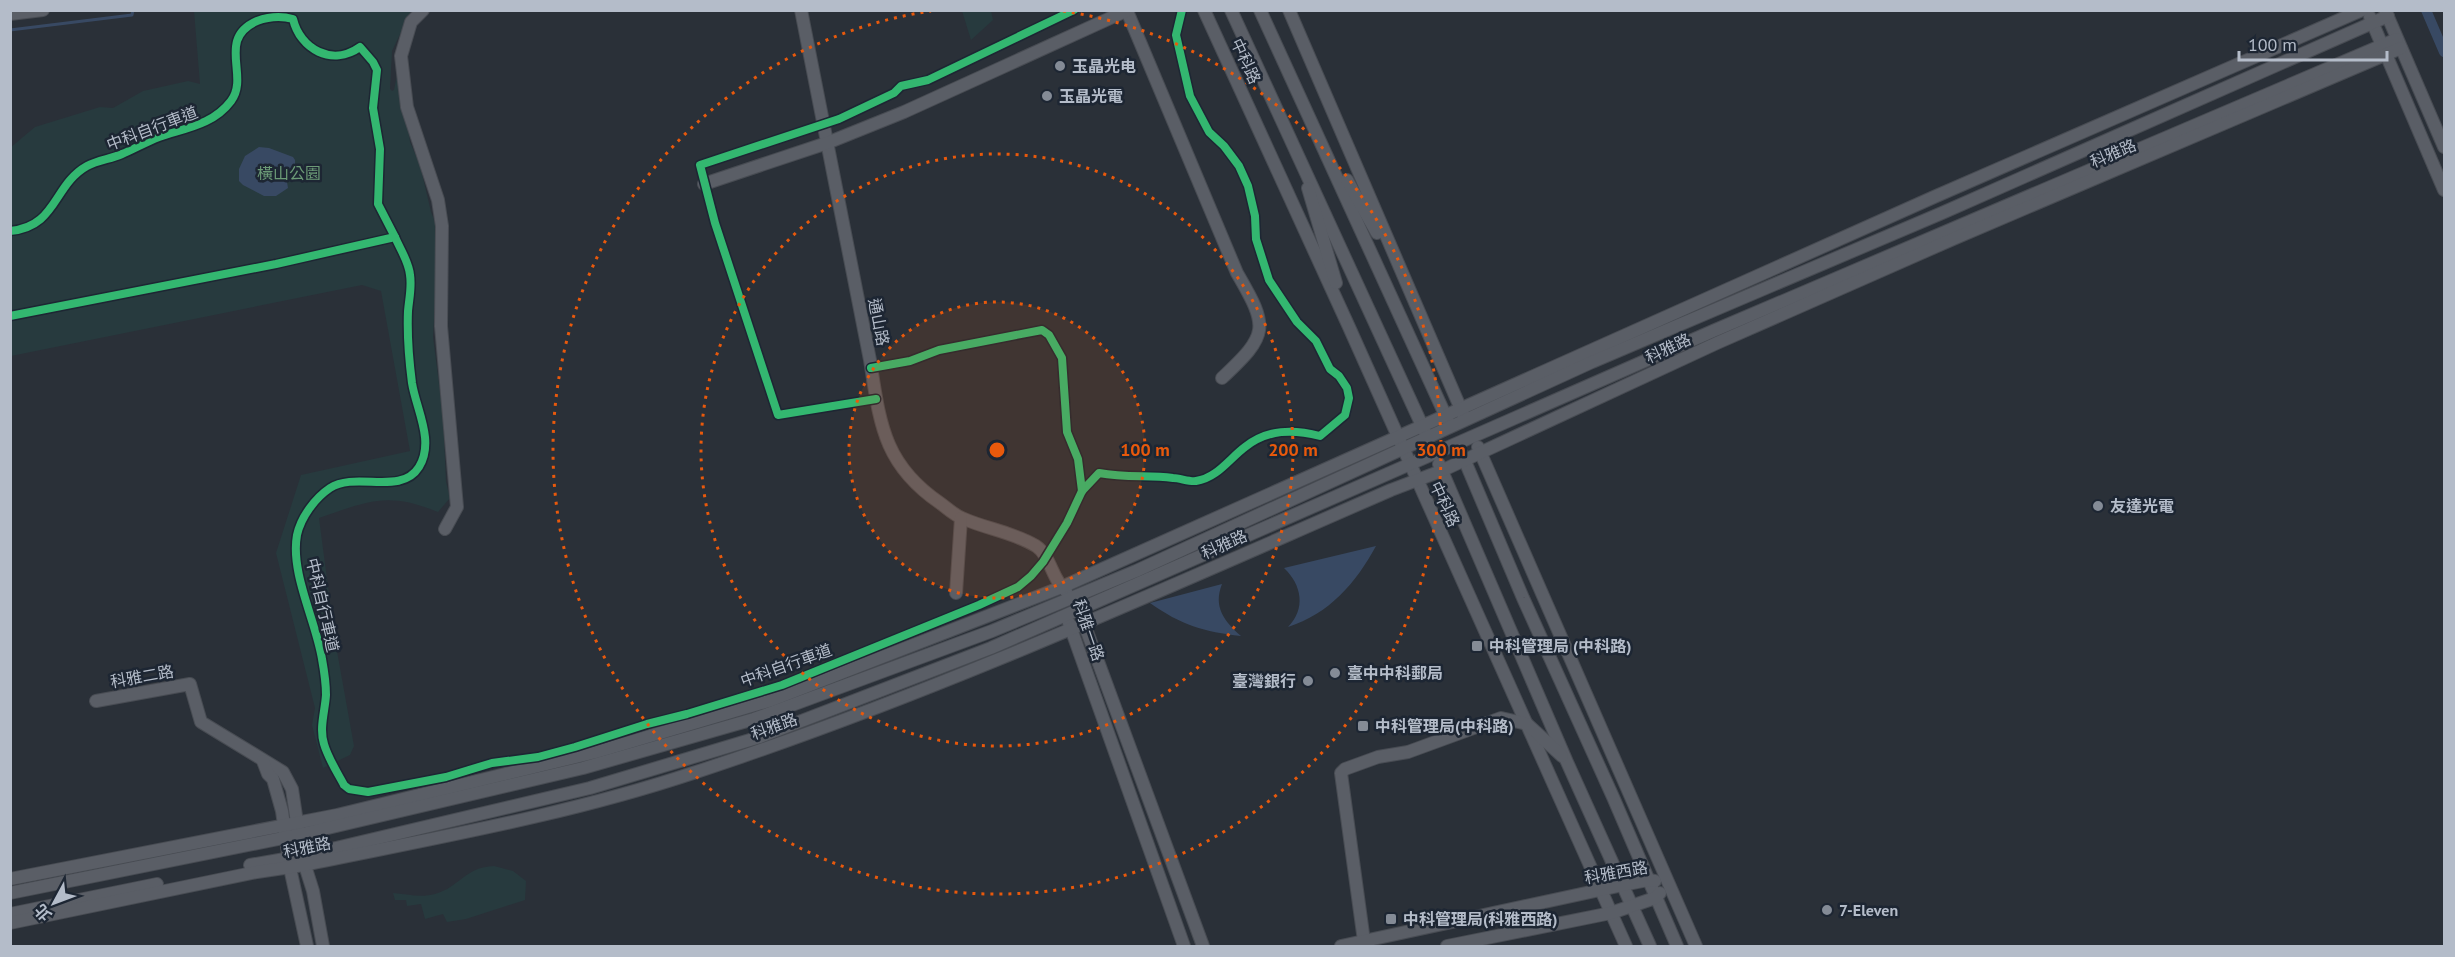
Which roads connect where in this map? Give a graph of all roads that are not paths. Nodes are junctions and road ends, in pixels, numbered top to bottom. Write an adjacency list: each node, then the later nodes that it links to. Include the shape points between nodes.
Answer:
1 (43, 10): 12 (street)
2 (423, 10): 41 (street, via 411,22 401,56 406,107 438,200 442,226 441,326 458,507)
3 (801, 10): 17 (street, 通山路)
4 (1204, 10): 23 (street, 中科路)
5 (1231, 10): 18 (street, 中科路)
6 (1260, 10): 16 (street, 中科路)
7 (1289, 10): 22 (street)
8 (2362, 10): 25 (street, 科雅路)
9 (2367, 10): 13 (street)
10 (1127, 11): 17 (street); 24 (street, via 1260,322 1258,339)
11 (2386, 13): 13 (street, 科雅路); 14 (street)
12 (10, 14)
13 (2372, 23): 15 (street); 26 (street, 科雅路, via 1592,362)
14 (2399, 44): 15 (street, 科雅路); 19 (street)
15 (2384, 49): 21 (street); 29 (street, 科雅路); 35 (street, 科雅路, via 1717,343)
16 (1307, 108): 22 (street); 27 (street, 中科路)
17 (827, 143): 20 (street); 40 (street, 通山路, via 879,417 888,445 899,465 923,491)
18 (1295, 147): 23 (street); 28 (street, 中科路)
19 (2445, 147)
20 (705, 184)
21 (2445, 190)
22 (1408, 288): 25 (street)
23 (1349, 327): 30 (street, 中科路)
24 (1222, 378)
25 (1461, 409): 26 (street); 27 (street, 科雅路)
26 (1466, 421): 27 (street, 科雅路); 29 (street)
27 (1448, 422): 28 (street, 科雅路); 31 (street, 科雅路); 32 (street, 中科路)
28 (1423, 426): 30 (street, 科雅路); 31 (street, 中科路)
29 (1473, 436): 32 (street, 科雅路); 35 (street)
30 (1398, 437): 33 (street, 中科路); 42 (street, 科雅路)
31 (1428, 439): 33 (street, 科雅路); 34 (street, 中科路)
32 (1457, 443): 34 (street, 科雅路); 36 (street, 中科路)
33 (1403, 450): 37 (street, 中科路); 44 (street, 科雅路)
34 (1434, 453): 37 (street, 科雅路); 38 (street, 中科路)
35 (1480, 453): 36 (street, 科雅路); 48 (street)
36 (1465, 460): 38 (street, 科雅路); 54 (street, 中科路, via 1522,598)
37 (1410, 465): 39 (street, 中科路); 46 (street, 科雅路)
38 (1441, 471): 39 (street, 科雅路); 53 (street, 中科路)
39 (1416, 481): 49 (street, 科雅路); 52 (street, 中科路)
40 (961, 518): 42 (street, 通山路, via 1037,547); 43 (street)
41 (445, 529)
42 (1062, 587): 44 (street, 科雅一路); 45 (street, 科雅一路); 55 (street, 科雅路, via 772,700 596,752 337,815)
43 (956, 593)
44 (1073, 596): 45 (street, 科雅路); 46 (street, 科雅一路)
45 (1060, 602): 47 (street, 科雅一路); 55 (street, 科雅路, via 754,719 583,768)
46 (1080, 611): 47 (street, 科雅路); 49 (street, 科雅一路)
47 (1067, 615): 50 (street, 科雅一路); 56 (street, 科雅路, via 760,737 590,788)
48 (1552, 617): 54 (street); 59 (street)
49 (1084, 624): 50 (street, 科雅路); 72 (street, 科雅一路)
50 (1072, 629): 56 (street, 科雅路, via 858,714 693,773 600,801); 71 (street, 科雅一路)
51 (96, 701): 55 (street, 科雅二路, via 189,684 201,722 283,772 292,789)
52 (1527, 724): 53 (street); 61 (street, 中科路); 68 (street, via 1501,718 1408,752 1378,757 1341,773)
53 (1566, 762): 60 (street, 中科路)
54 (1613, 797): 58 (street, 中科路)
55 (291, 830): 56 (street, 科雅二路); 57 (street, 科雅路); 62 (street, 科雅路)
56 (296, 862): 66 (street, 科雅路); 67 (street, 科雅路); 69 (street, 科雅二路); 70 (street, 科雅二路, via 313,891)
57 (10, 879)
58 (1648, 880): 59 (street, 科雅西路); 60 (street, 科雅西路); 63 (street, 中科路)
59 (1668, 883): 63 (street, 科雅西路); 78 (street)
60 (1623, 885): 61 (street, 科雅西路); 64 (street, 中科路)
61 (1601, 890): 65 (street, 中科路); 68 (street, 科雅西路)
62 (10, 893)
63 (1655, 898): 64 (street, 科雅西路); 77 (street, 中科路)
64 (1632, 906): 65 (street, 科雅西路); 76 (street, 中科路)
65 (1611, 913): 74 (street, 科雅西路); 75 (street, 中科路)
66 (10, 914)
67 (10, 923)
68 (1364, 941): 73 (street, 科雅西路)
69 (307, 946)
70 (323, 946)
71 (1184, 946)
72 (1203, 946)
73 (1341, 946)
74 (1447, 946)
75 (1626, 946)
76 (1650, 946)
77 (1677, 946)
78 (1696, 946)

